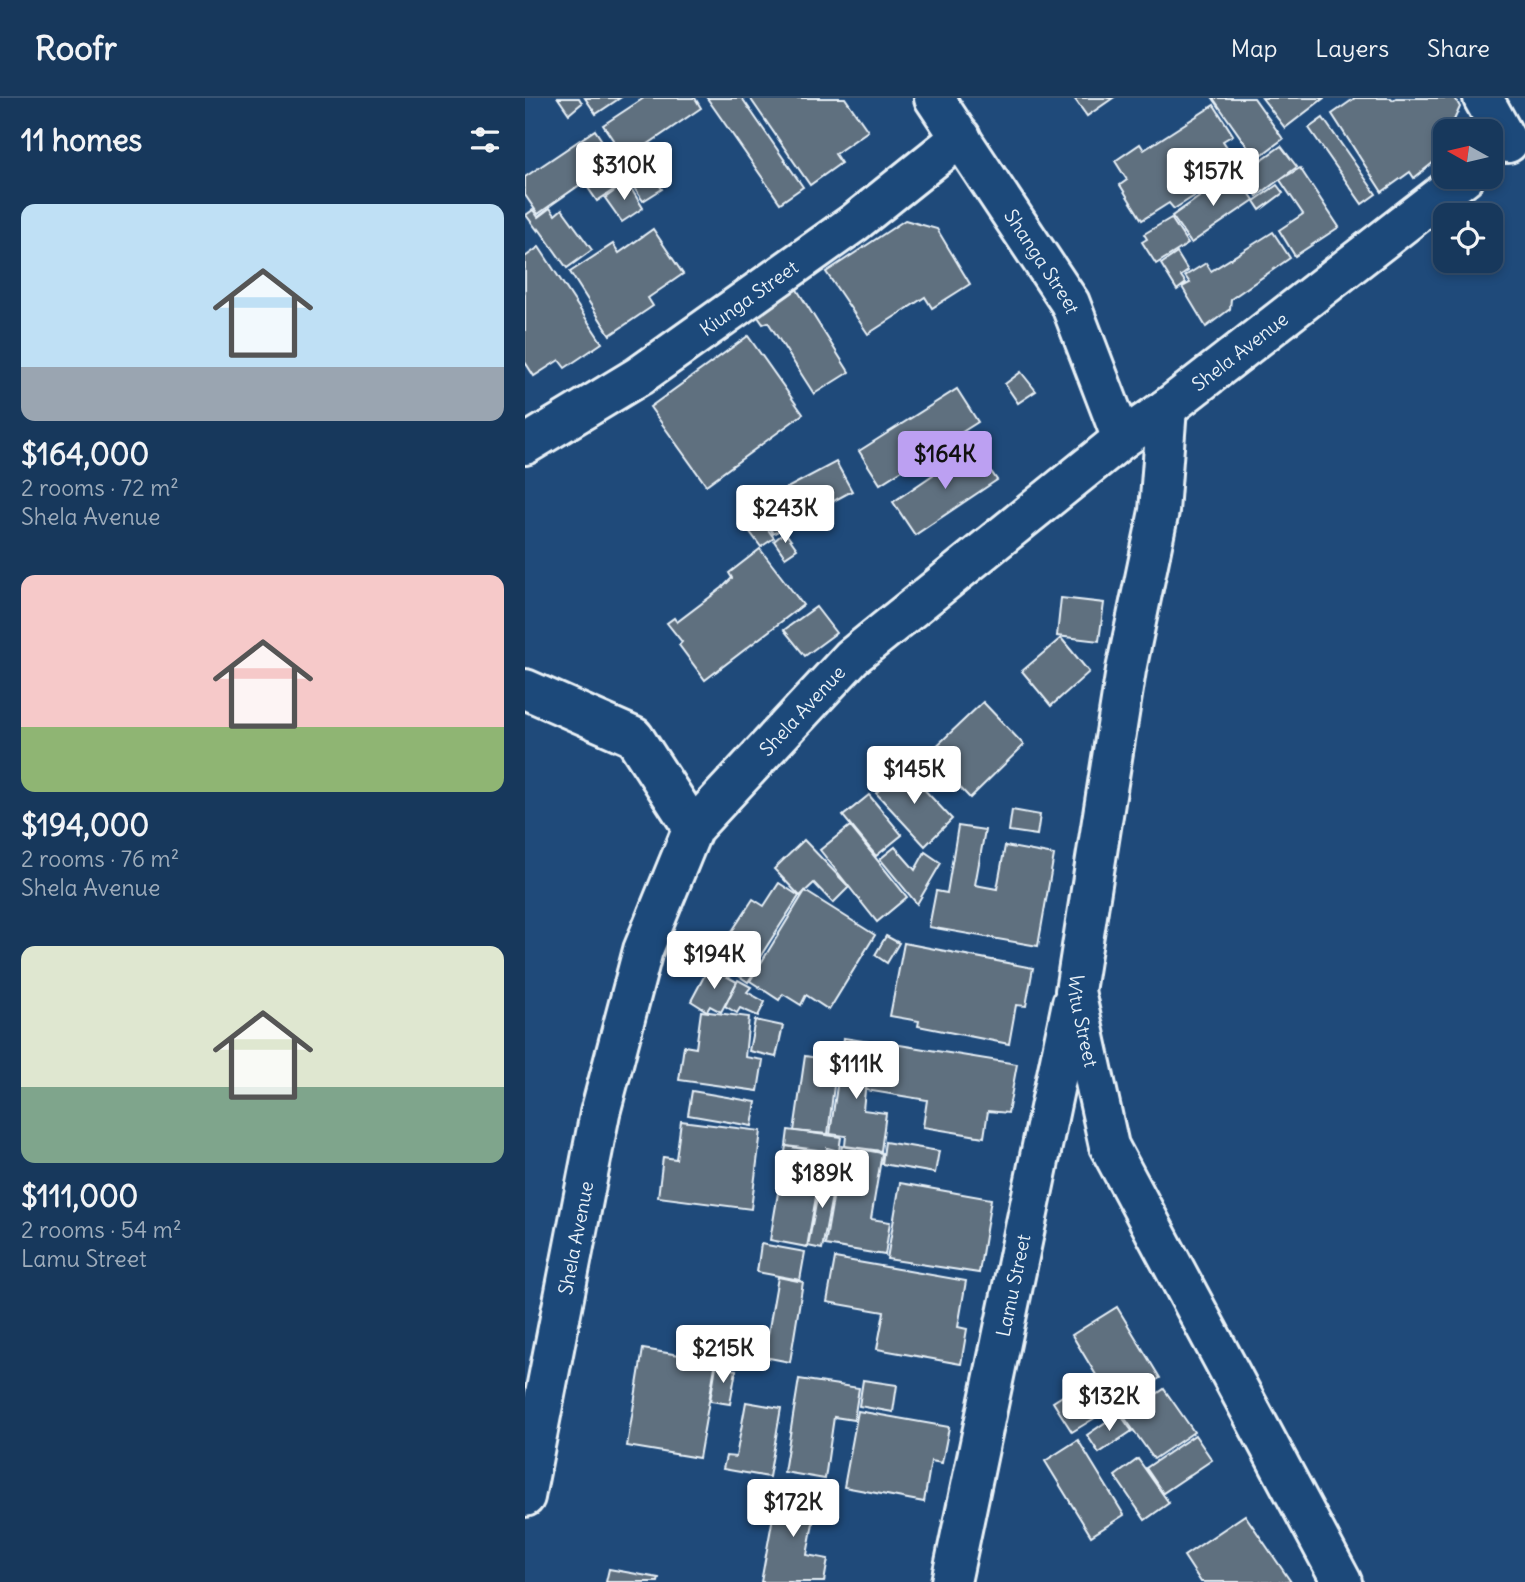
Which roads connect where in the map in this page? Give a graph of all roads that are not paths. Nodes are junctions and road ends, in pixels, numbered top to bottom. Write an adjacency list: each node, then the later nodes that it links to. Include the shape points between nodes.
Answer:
1 (934, 98): 3 (street, Shanga Street)
2 (1483, 98): 4 (street)
3 (961, 137): 7 (street, Shanga Street, via 1070,303); 8 (street, Kiunga Street, via 854,223 662,360)
4 (1508, 143)
5 (1449, 189): 6 (street, Shela Avenue)
6 (1167, 408): 7 (street, Shela Avenue); 11 (street, Witu Street, via 1159,511 1126,670)
7 (1122, 439): 10 (street, Shela Avenue, via 852,657)
8 (525, 445)
9 (525, 689): 10 (street, via 634,737)
10 (694, 828): 12 (street, Shela Avenue, via 643,950 600,1112)
11 (1075, 990): 13 (street, Lamu Street); 14 (street, Witu Street, via 1109,1146)
12 (525, 1497)
13 (951, 1582)
14 (1342, 1582)

